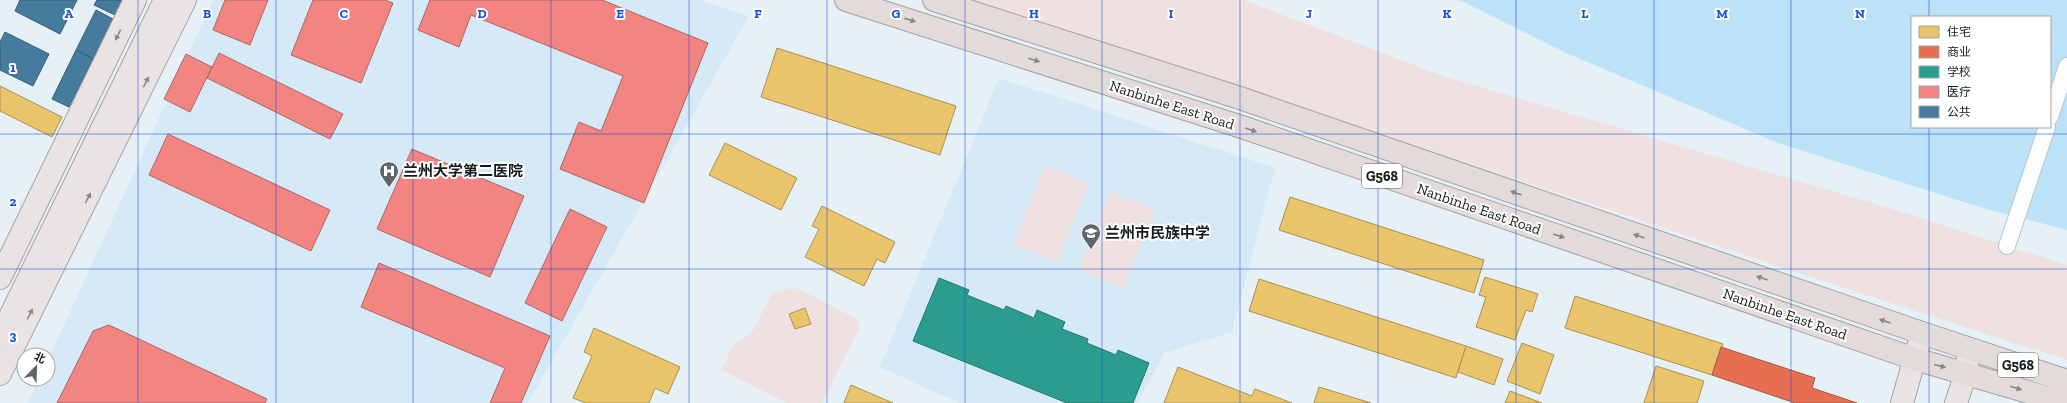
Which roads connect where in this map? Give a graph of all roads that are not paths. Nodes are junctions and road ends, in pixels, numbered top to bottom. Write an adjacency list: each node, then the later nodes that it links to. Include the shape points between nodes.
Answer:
1 (135, 0): 11 (main road, one-way to 11)
2 (151, 0): 12 (main road)
3 (165, 0): 14 (main road)
4 (185, 0): 18 (main road, one-way to 4)
5 (846, 0): 16 (highway, Nanbinhe East Road / G568, one-way to 16, via 1245,128)
6 (934, 0): 13 (highway, Nanbinhe East Road / G568, one-way to 6, via 1240,98)
7 (2067, 66): 8 (street)
8 (2051, 114)
9 (2047, 128): 10 (street)
10 (2007, 246)
11 (0, 278)
12 (0, 308)
13 (1922, 334): 15 (highway, Nanbinhe East Road / G568); 16 (main road)
14 (0, 337)
15 (1969, 349): 17 (main road); 19 (highway, Nanbinhe East Road / G568)
16 (1915, 359): 17 (highway, Nanbinhe East Road / G568, one-way to 17); 20 (main road)
17 (1966, 373): 21 (main road); 22 (highway, Nanbinhe East Road / G568, one-way to 22)
18 (0, 374)
19 (2067, 381)
20 (1902, 403)
21 (1956, 403)
22 (2066, 403)

